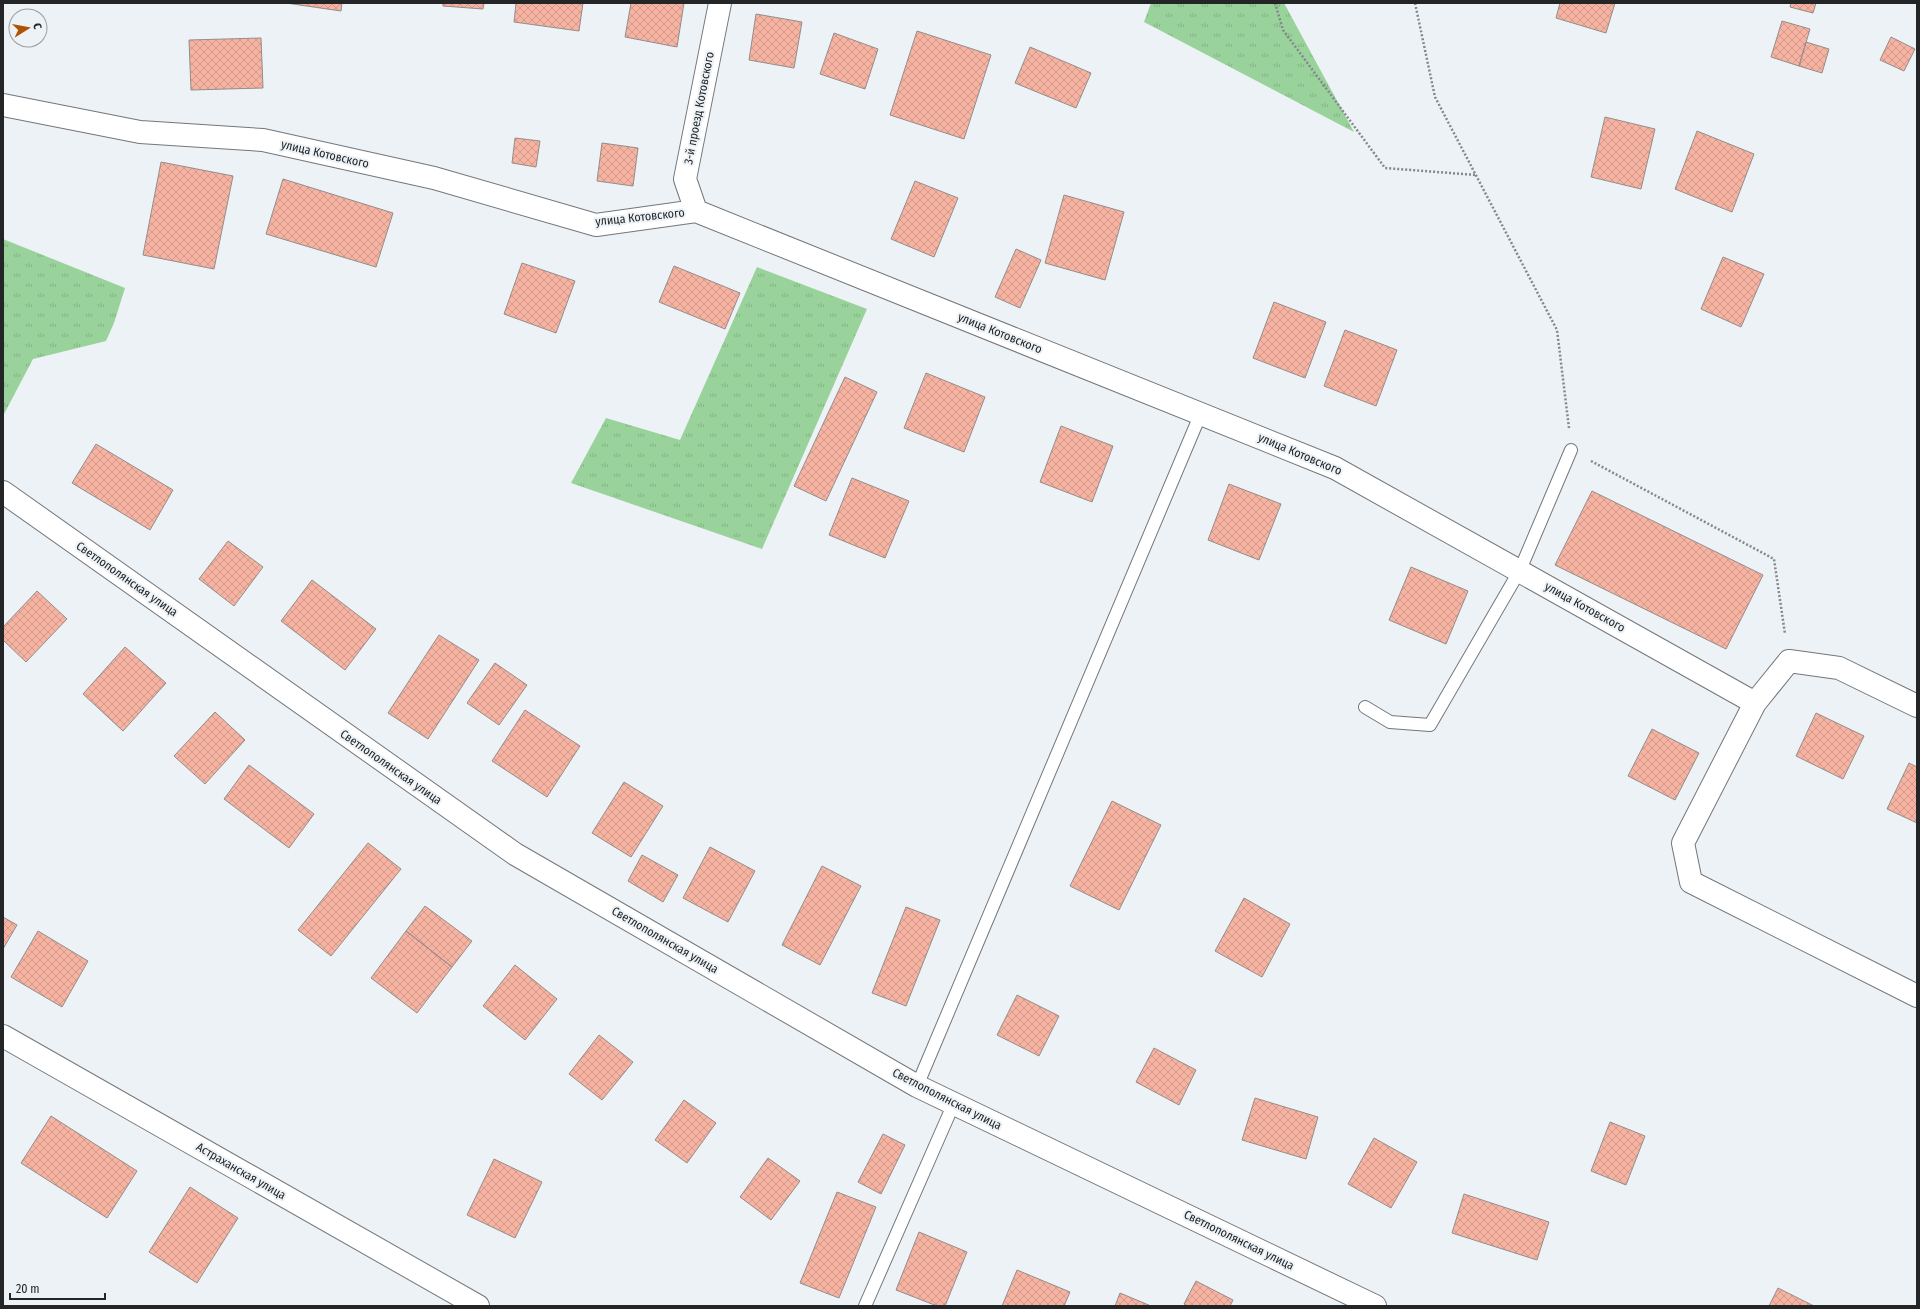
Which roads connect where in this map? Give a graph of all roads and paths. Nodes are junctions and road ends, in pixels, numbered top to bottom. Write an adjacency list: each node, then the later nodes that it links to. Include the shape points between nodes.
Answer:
1 (720, 3): 6 (street, 3-й проезд Котовского, via 685,179)
2 (1275, 3): 5 (path, via 1283,30 1384,168)
3 (1415, 3): 5 (path, via 1435,97)
4 (3, 105): 6 (street, улица Котовского, via 140,132 263,140 434,178 596,225)
5 (1476, 176): 8 (path, via 1557,330)
6 (696, 211): 7 (street, улица Котовского)
7 (1201, 413): 10 (street, улица Котовского, via 1335,468); 17 (lane)
8 (1571, 450): 10 (lane); 11 (path, via 1774,559)
9 (3, 492): 17 (street, Светлополянская улица, via 515,854)
10 (1520, 570): 12 (street, улица Котовского); 14 (lane, via 1430,725 1390,722)
11 (1789, 661): 12 (street); 13 (street, via 1839,668)
12 (1755, 703): 15 (street, via 1683,843 1691,882)
13 (1917, 706)
14 (1365, 708)
15 (1917, 996)
16 (3, 1036): 19 (street, Астраханская улица)
17 (917, 1086): 18 (street, Светлополянская улица)
18 (954, 1103): 20 (lane); 21 (street, Светлополянская улица)
19 (478, 1306)
20 (865, 1306)
21 (1375, 1306)

